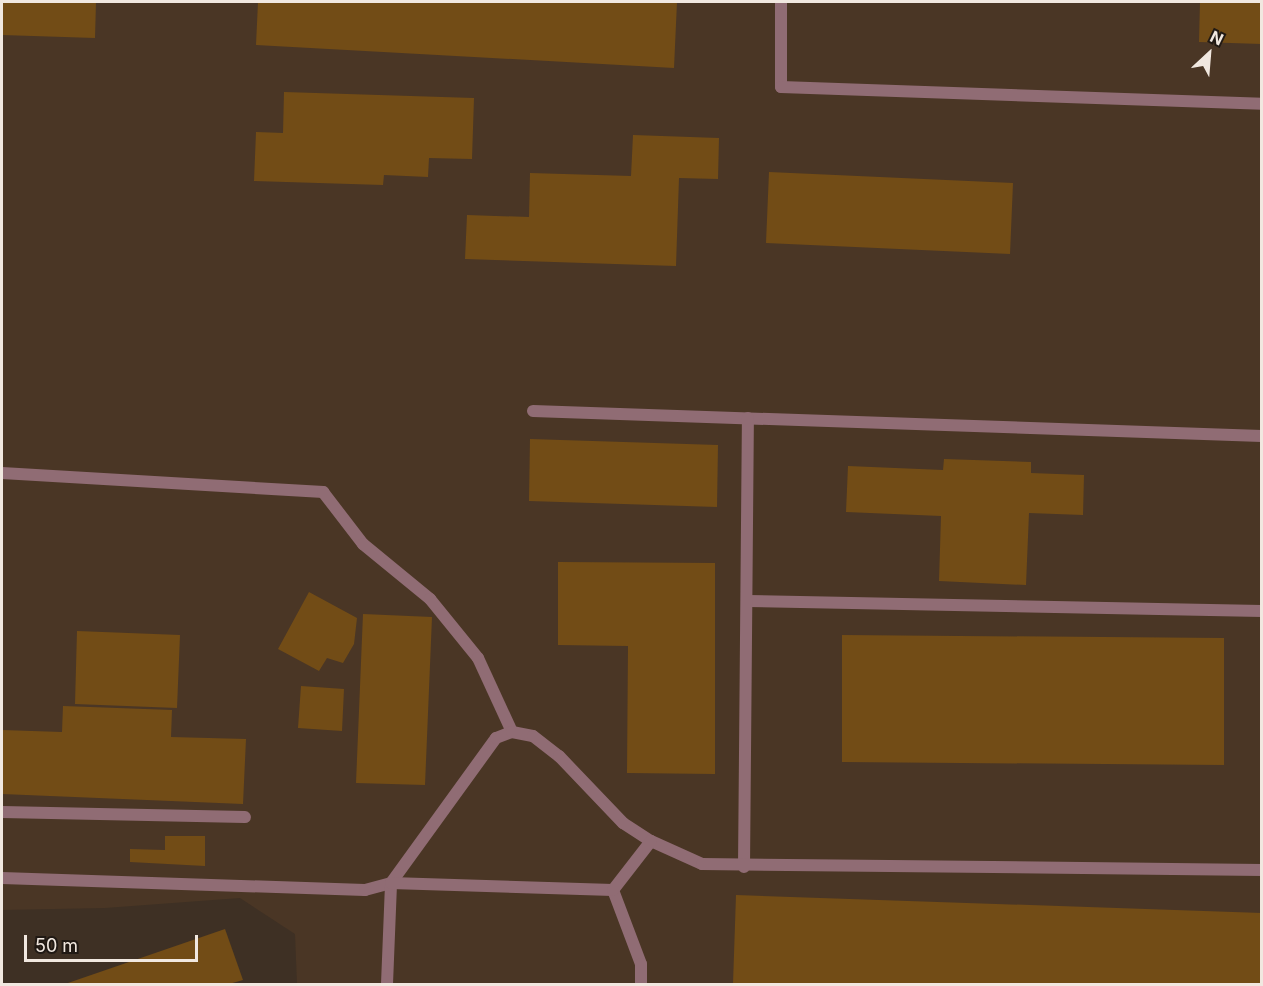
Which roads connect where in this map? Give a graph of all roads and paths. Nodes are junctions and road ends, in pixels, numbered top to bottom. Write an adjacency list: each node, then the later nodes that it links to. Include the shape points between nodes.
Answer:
1 (781, 2): 2 (lane, via 781,87)
2 (1262, 104)
3 (533, 411): 4 (lane)
4 (748, 418): 5 (lane); 7 (lane)
5 (1262, 436)
6 (2, 473): 9 (lane, via 323,492 363,544 430,599 478,658)
7 (747, 601): 8 (lane); 13 (lane)
8 (1262, 611)
9 (512, 732): 12 (lane, via 533,736 559,756 623,823); 16 (lane, via 496,738)
10 (2, 812): 11 (lane)
11 (245, 817)
12 (651, 841): 13 (lane, via 702,864); 17 (lane)
13 (744, 867): 14 (lane)
14 (1262, 870)
15 (2, 878): 16 (lane, via 365,890)
16 (390, 883): 17 (lane); 18 (lane)
17 (613, 890): 19 (lane, via 641,964)
18 (387, 984)
19 (641, 984)

